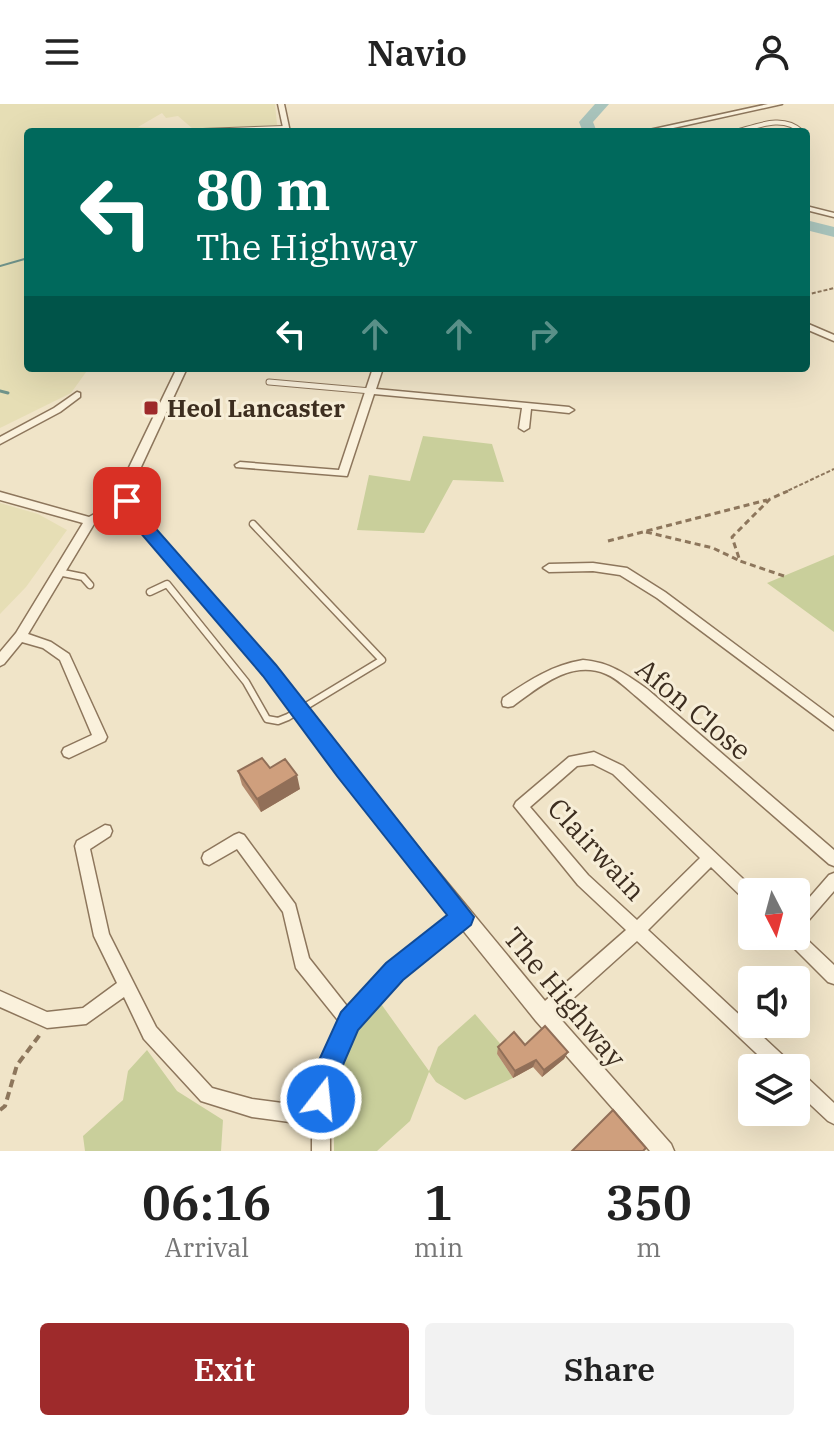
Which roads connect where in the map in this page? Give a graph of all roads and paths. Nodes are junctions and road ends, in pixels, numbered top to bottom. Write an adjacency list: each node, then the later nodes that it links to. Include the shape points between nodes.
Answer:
1 (281, 104): 3 (street)
2 (778, 104): 4 (street)
3 (286, 128)
4 (663, 128)
5 (756, 128): 6 (lane, via 785,122)
6 (799, 128)
7 (810, 209): 8 (street)
8 (834, 215)
9 (834, 288): 10 (path)
10 (810, 294)
11 (810, 328): 12 (street)
12 (834, 338)
13 (180, 372): 26 (street, via 128,482)
14 (377, 372): 16 (street)
15 (269, 382): 16 (lane)
16 (371, 391): 18 (street); 22 (street, via 343,474)
17 (77, 395): 21 (street)
18 (527, 407): 19 (street); 20 (street)
19 (569, 410)
20 (524, 428)
21 (0, 441)
22 (240, 465)
23 (834, 469): 25 (path)
24 (0, 496): 27 (street)
25 (770, 499): 29 (path); 31 (path, via 732,537)
26 (127, 501): 27 (street); 40 (street, The Highway)
27 (90, 521): 33 (street)
28 (253, 524): 40 (lane, via 382,660)
29 (642, 532): 30 (path); 31 (path, via 713,548)
30 (608, 541)
31 (740, 561): 34 (path)
32 (549, 568): 41 (street, via 623,571)
33 (58, 572): 35 (lane, via 83,577); 37 (street)
34 (784, 576)
35 (90, 585)
36 (150, 592): 40 (lane, via 167,584 246,682 267,719 278,721)
37 (20, 636): 38 (street); 42 (street, via 65,657 100,737)
38 (0, 661)
39 (508, 702): 46 (street, Afon Close, via 550,673 579,663 610,670)
40 (299, 712): 50 (street, The Highway)
41 (834, 725)
42 (69, 752)
43 (105, 831): 54 (street, via 82,846 102,936)
44 (711, 857): 48 (street, Clairwain); 51 (street, Clairwain); 51 (street, Clairwain, via 618,770 594,758 574,761 521,806 583,880)
45 (209, 858): 58 (street, via 239,840 290,909 302,962)
46 (834, 859)
47 (834, 880): 49 (street)
48 (738, 883)
49 (810, 908)
50 (463, 917): 56 (street, The Highway); 58 (street, via 394,972)
51 (637, 930): 56 (street, Clairwain); 59 (street, Clairwain)
52 (807, 950): 53 (street)
53 (834, 976)
54 (127, 985): 57 (street, via 86,1016); 63 (street, via 150,1033 207,1095 252,1108)
55 (0, 999): 57 (street)
56 (543, 1014): 65 (street, The Highway)
57 (52, 1019): 61 (path, via 17,1065)
58 (349, 1021): 63 (street, via 323,1080)
59 (769, 1054)
60 (810, 1092): 62 (street)
61 (0, 1110)
62 (834, 1115)
63 (319, 1117): 64 (street)
64 (321, 1151)
65 (664, 1151)

